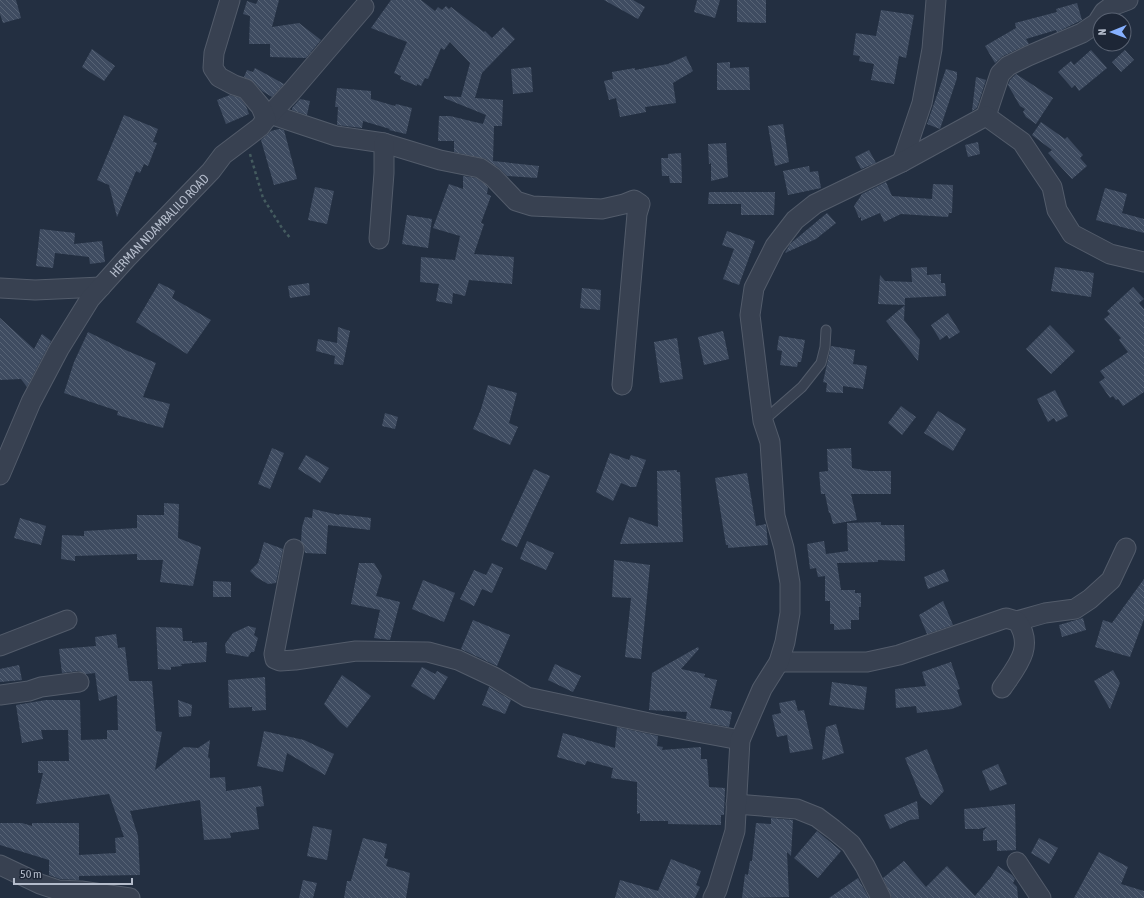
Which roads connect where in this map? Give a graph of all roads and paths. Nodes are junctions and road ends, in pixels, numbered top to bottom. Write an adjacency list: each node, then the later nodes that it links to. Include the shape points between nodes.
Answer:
1 (230, 0): 5 (street, via 214,53 214,68 219,77 246,89)
2 (936, 0): 9 (street, via 932,49 922,103)
3 (1128, 0): 6 (street, via 1112,6 1104,12 1097,23 1082,33 1008,66 1000,74)
4 (364, 7): 5 (street, HERMAN NDAMBALILO ROAD, via 292,92)
5 (268, 116): 7 (street, HERMAN NDAMBALILO ROAD, via 260,127); 8 (street, via 336,136)
6 (986, 116): 9 (street); 12 (street, via 1022,142 1052,187 1057,210 1072,234 1110,254)
7 (246, 138): 11 (path, via 263,198); 13 (street, HERMAN NDAMBALILO ROAD, via 223,155 211,171)
8 (384, 143): 10 (street); 16 (street, via 440,160 480,168 516,201 532,206 602,209 634,200 640,204)
9 (902, 162): 17 (street, via 815,204 795,220 775,246 754,288 750,315)
10 (379, 239)
11 (291, 240)
12 (1144, 262)
13 (101, 287): 14 (street, via 35,290); 18 (street, HERMAN NDAMBALILO ROAD, via 90,299 59,349 31,402)
14 (0, 288)
15 (826, 330): 17 (lane, via 821,363 802,387)
16 (622, 385)
17 (763, 421): 24 (street, via 770,442 775,516 790,583 790,613)
18 (0, 475)
19 (1126, 548): 22 (street, via 1111,580 1090,599 1075,609 1045,613)
20 (294, 549): 28 (street, via 274,654 280,661 356,651 428,652 458,660 494,677 527,697)
21 (67, 620): 23 (street)
22 (1017, 621): 24 (street, via 1006,618 899,655 867,662); 26 (street, via 1024,630 1026,646 1020,662)
23 (0, 646)
24 (779, 662): 28 (street, via 762,690)
25 (78, 682): 27 (street)
26 (1002, 688)
27 (0, 695)
28 (740, 740): 29 (street)
29 (736, 804): 33 (street, via 735,831); 34 (street, via 797,809 817,817 851,844)
30 (1017, 862): 35 (street)
31 (0, 865): 32 (street, via 58,890)
32 (130, 898)
33 (713, 898)
34 (881, 898)
35 (1041, 898)

